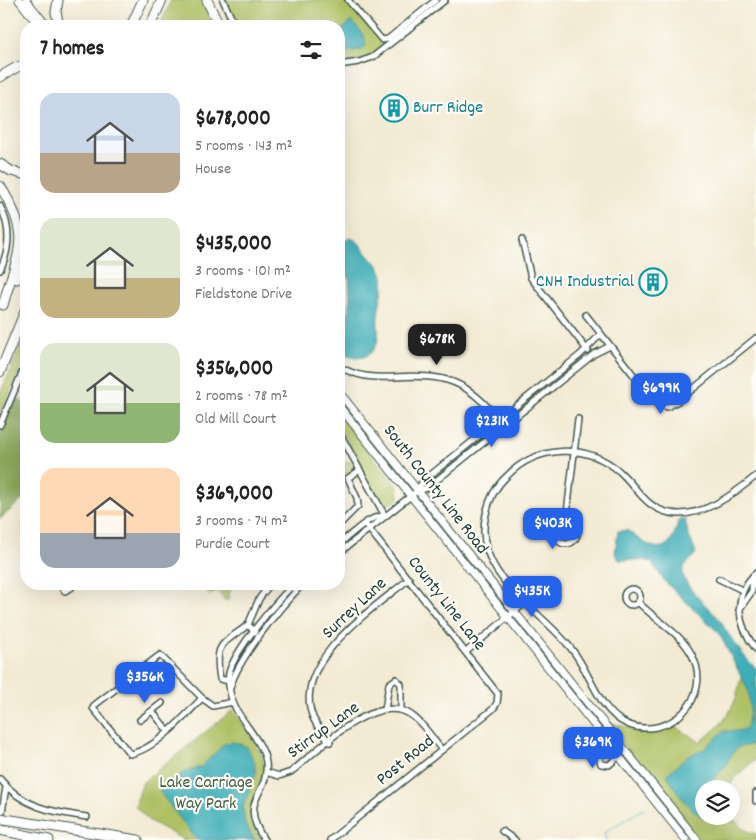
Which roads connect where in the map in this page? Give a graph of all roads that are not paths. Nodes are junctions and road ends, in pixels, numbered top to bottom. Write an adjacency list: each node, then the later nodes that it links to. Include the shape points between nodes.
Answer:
1 (18, 0): 13 (main road)
2 (26, 0): 14 (main road)
3 (58, 0): 15 (highway)
4 (137, 0): 16 (highway)
5 (143, 0): 17 (highway)
6 (162, 0): 18 (highway)
7 (207, 0): 19 (highway)
8 (223, 0): 20 (street)
9 (348, 0): 12 (street, via 382,40)
10 (436, 0): 12 (street)
11 (445, 0): 21 (street, via 378,54)
12 (428, 2)
13 (34, 20)
14 (42, 20)
15 (58, 20)
16 (132, 20)
17 (133, 20)
18 (153, 20)
19 (216, 20)
20 (232, 20)
21 (345, 64)
22 (20, 66): 23 (highway)
23 (0, 77)
24 (0, 164): 25 (highway)
25 (20, 173)
26 (0, 186): 31 (highway, via 14,208 20,231 20,256)
27 (0, 206): 29 (street, via 9,237)
28 (522, 240): 38 (street, via 531,278)
29 (0, 270)
30 (20, 272): 31 (highway)
31 (2, 307)
32 (586, 315): 35 (street)
33 (20, 324): 39 (highway)
34 (20, 332): 39 (highway)
35 (601, 334): 37 (street); 38 (street)
36 (756, 338): 37 (street, via 667,407 655,402)
37 (610, 346): 40 (street)
38 (586, 349): 40 (street); 46 (street)
39 (8, 353): 42 (highway)
40 (591, 356): 49 (street)
41 (345, 368): 46 (street, via 366,377 427,375 453,380 476,394)
42 (0, 372)
43 (20, 377): 48 (street)
44 (345, 400): 54 (main road, South County Line Road)
45 (345, 413): 54 (main road, South County Line Road)
46 (499, 419): 49 (street); 54 (street, via 423,481)
47 (578, 419): 51 (street)
48 (0, 424)
49 (504, 426): 54 (street, via 427,488)
50 (345, 443): 52 (street)
51 (574, 451): 53 (street, via 607,463 624,476 645,501 672,513 692,512 716,503 740,490); 57 (street); 71 (street, via 547,453 521,464 500,483 488,506 484,535 488,557 502,580)
52 (360, 470): 55 (street); 56 (street, via 348,478 358,506)
53 (756, 476)
54 (414, 494): 55 (street); 74 (main road, South County Line Road)
55 (385, 516): 58 (street, via 379,515); 59 (street)
56 (345, 519)
57 (566, 522): 57 (street, via 557,526 555,534 558,541 570,544 577,535 576,528)
58 (365, 524): 59 (street, County Line Lane); 60 (street)
59 (370, 530): 61 (street); 63 (street, County Line Lane)
60 (345, 539)
61 (345, 549)
62 (755, 574): 69 (street); 73 (street, via 752,591)
63 (409, 579): 79 (street, County Line Lane); 92 (street, Surrey Lane, via 347,631 315,672 309,686 311,713)
64 (719, 579): 69 (street)
65 (266, 590): 75 (street)
66 (288, 590): 76 (street)
67 (290, 590): 70 (street)
68 (297, 590): 70 (street)
69 (742, 590): 73 (street)
70 (293, 594): 80 (street)
71 (526, 602): 72 (street, via 574,652 612,714 631,725 653,728 673,721 689,706 697,686 697,672 694,658 687,648); 74 (street)
72 (638, 602)
73 (739, 610): 77 (street, via 743,628)
74 (511, 615): 79 (street); 93 (main road, South County Line Road); 110 (main road, South County Line Road)
75 (248, 625): 76 (street); 81 (street, via 223,642 217,659 220,679)
76 (256, 632): 78 (street)
77 (756, 649)
78 (242, 651): 80 (street); 81 (street, via 231,668)
79 (466, 652): 86 (street, County Line Lane, via 497,690)
80 (247, 655): 82 (street)
81 (229, 681): 82 (street)
82 (230, 688): 84 (street)
83 (202, 698): 84 (street, via 213,706); 91 (street); 91 (street, via 160,655 93,708 130,754)
84 (233, 702): 96 (street, via 262,750)
85 (162, 703): 89 (street)
86 (497, 703): 94 (street, Post Road)
87 (385, 710): 88 (street, Stirrup Lane); 88 (street, via 389,684 396,679 401,684); 92 (street, Stirrup Lane, via 355,721)
88 (401, 710): 94 (street, via 416,719)
89 (152, 711): 90 (street); 91 (street)
90 (140, 720)
91 (168, 731)
92 (330, 742): 96 (street, Stirrup Lane, via 292,772 279,776)
93 (611, 746): 95 (main road, South County Line Road); 95 (street, via 599,757 601,764 609,764)
94 (442, 750): 107 (street, Post Road)
95 (619, 756): 109 (main road, South County Line Road)
96 (266, 772): 106 (street, via 252,809 254,824)
97 (0, 779): 98 (street)
98 (6, 787): 101 (street, via 39,808); 102 (street)
99 (756, 793): 100 (street)
100 (756, 801)
101 (87, 817)
102 (2, 825): 104 (highway); 105 (highway)
103 (502, 831): 108 (street)
104 (49, 840)
105 (138, 840)
106 (264, 840)
107 (330, 840)
108 (515, 840)
109 (686, 840)
110 (696, 840)

